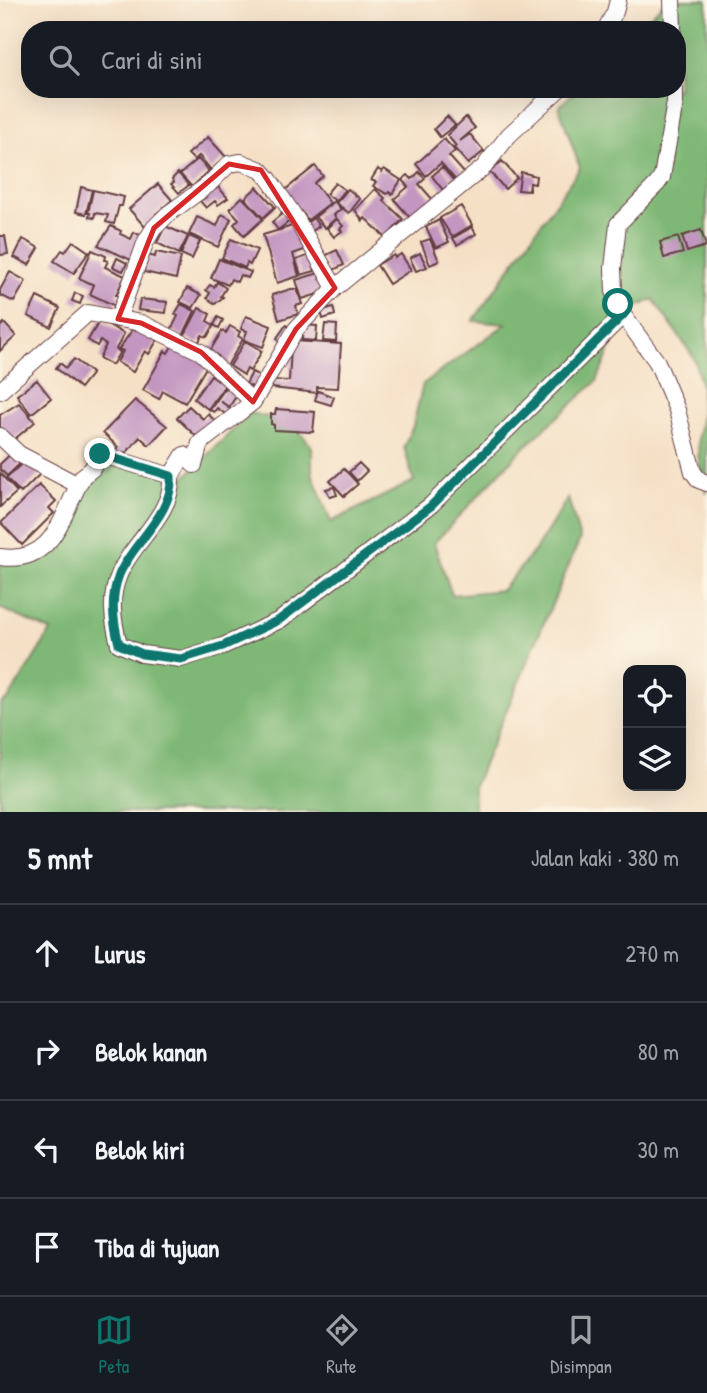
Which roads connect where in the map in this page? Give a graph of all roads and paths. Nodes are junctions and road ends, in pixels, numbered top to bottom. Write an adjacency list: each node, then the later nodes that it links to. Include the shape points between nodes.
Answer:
1 (618, 0): 3 (street)
2 (672, 0): 4 (street)
3 (610, 21)
4 (673, 21)
5 (549, 98): 7 (street, via 509,135 484,167)
6 (675, 98): 8 (street, via 662,177 618,224 614,291)
7 (335, 288): 9 (street, via 269,179 261,170 241,162 229,164 154,228); 11 (street, via 296,329)
8 (623, 315): 13 (street, via 431,506 279,620 181,659 142,654 119,644 112,614 119,575 160,514 172,487); 14 (street, via 657,362 677,410 693,472)
9 (118, 319): 10 (street, via 88,313); 11 (street, via 141,323 201,352)
10 (0, 391)
11 (253, 402): 13 (street, via 200,443 194,465 184,455)
12 (0, 436): 15 (street, via 19,454)
13 (171, 476): 15 (street, via 100,454)
14 (707, 483)
15 (78, 485): 16 (street, via 49,543 19,560)
16 (0, 557)

